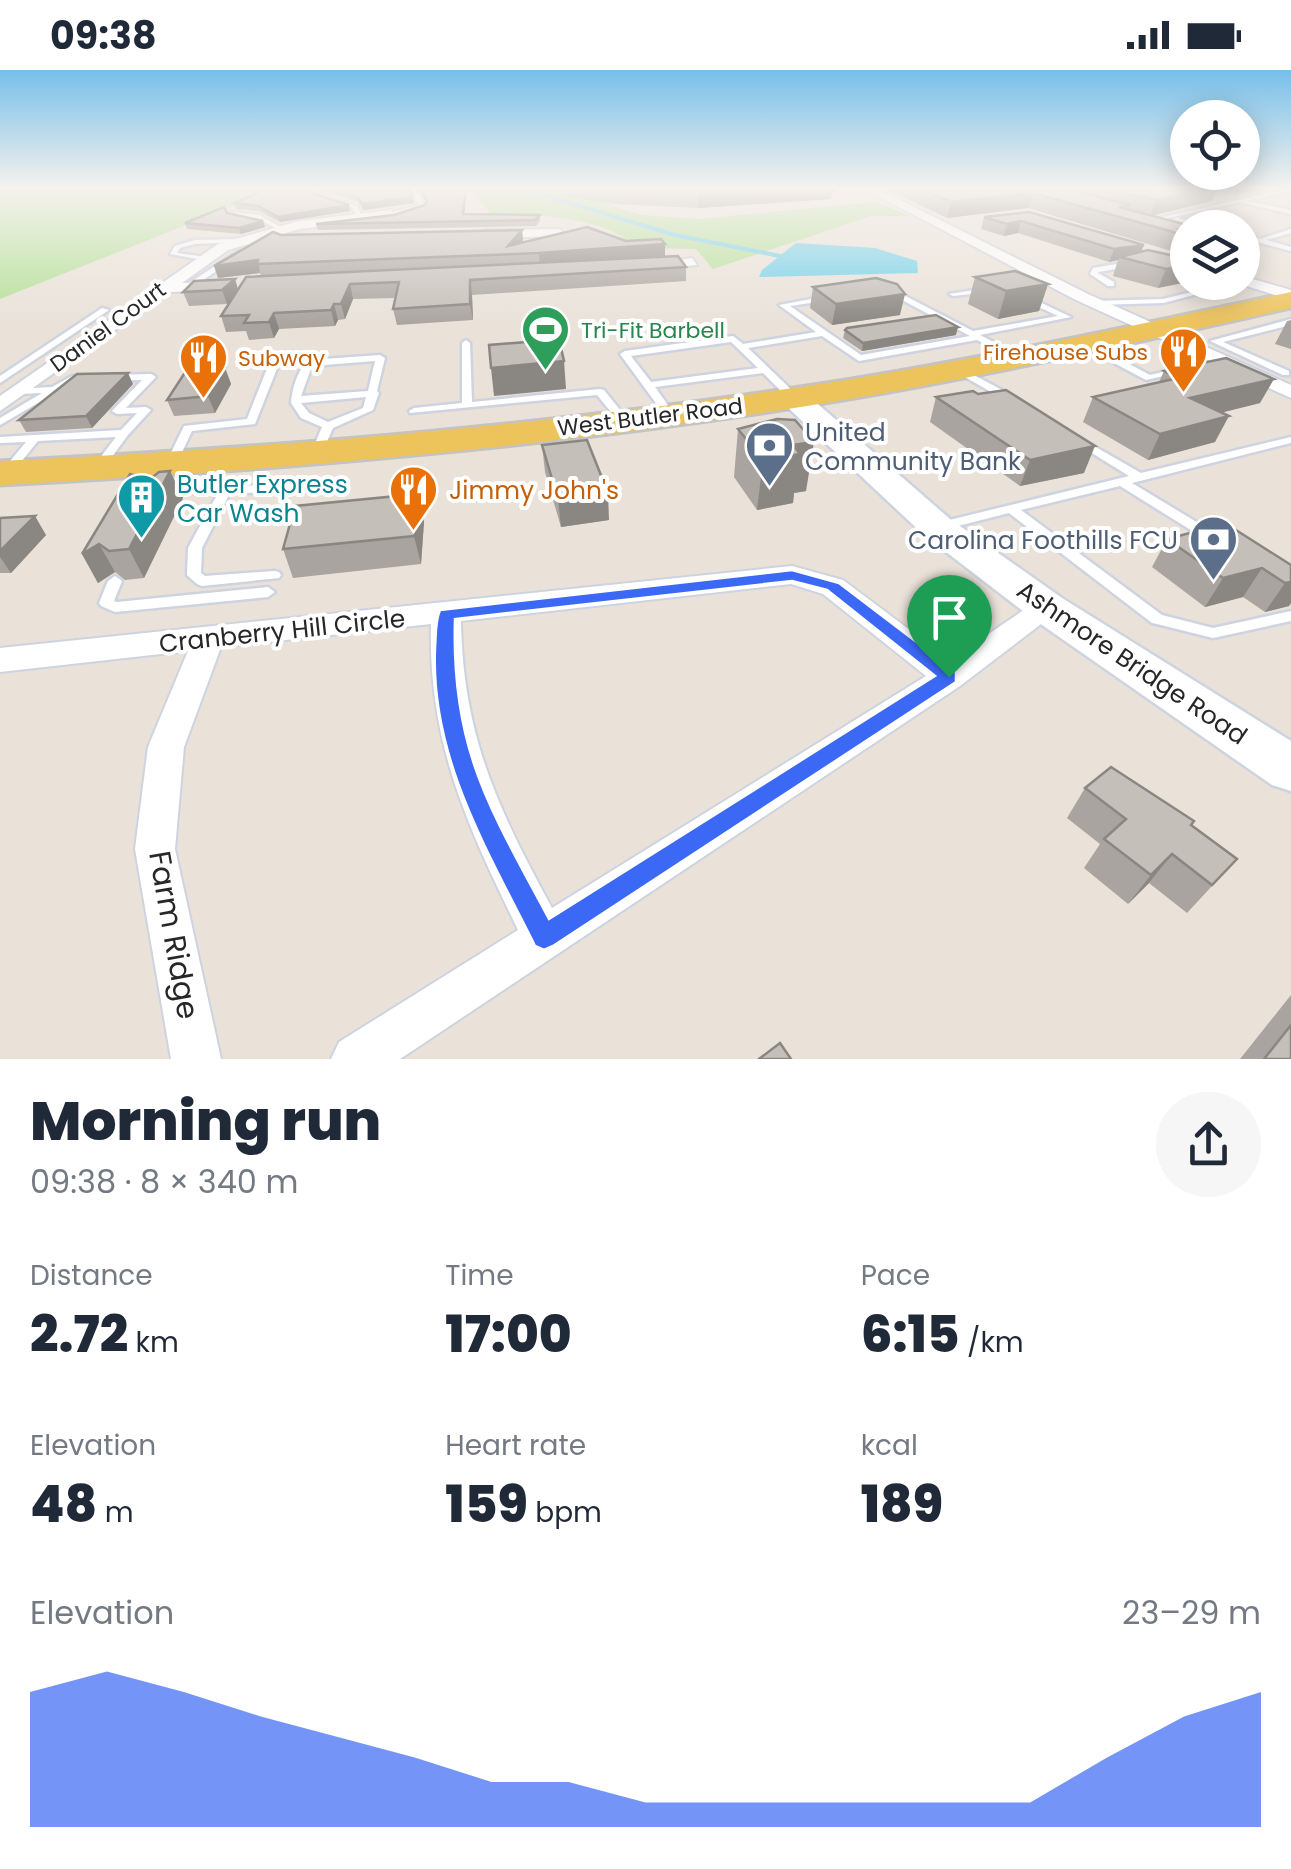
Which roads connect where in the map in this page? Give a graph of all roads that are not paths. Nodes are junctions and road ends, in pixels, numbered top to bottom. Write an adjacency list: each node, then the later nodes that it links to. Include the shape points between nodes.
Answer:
1 (263, 234): 3 (street, Daniel Court)
2 (959, 234): 24 (street)
3 (251, 238): 4 (street); 7 (street, Daniel Court); 7 (lane, via 196,242 173,254); 13 (lane)
4 (302, 240)
5 (1260, 240): 6 (lane)
6 (1291, 248)
7 (202, 258): 15 (street, Daniel Court)
8 (692, 262): 10 (street)
9 (1141, 263): 11 (lane, via 1096,270)
10 (636, 267)
11 (1111, 284)
12 (237, 286): 13 (street)
13 (187, 287): 15 (street)
14 (1260, 287): 22 (street)
15 (161, 288): 37 (street, Daniel Court)
16 (997, 288): 20 (lane)
17 (1030, 290): 32 (lane, via 1015,292 1067,317)
18 (1127, 290): 27 (lane)
19 (874, 291): 26 (lane, via 892,288)
20 (953, 294)
21 (837, 297): 31 (lane, via 783,305)
22 (1291, 298): 27 (main road, West Butler Road)
23 (1190, 300): 27 (lane)
24 (1096, 303): 27 (street); 27 (lane)
25 (105, 310): 36 (lane)
26 (940, 315): 28 (lane); 32 (lane)
27 (1154, 315): 34 (main road, West Butler Road); 45 (street, via 1214,364 1263,379)
28 (920, 318)
29 (1291, 322): 45 (lane, via 1214,341)
30 (843, 330): 31 (lane)
31 (824, 334): 32 (lane, via 859,358); 35 (lane)
32 (977, 335): 39 (lane)
33 (466, 343): 54 (lane)
34 (1084, 344): 39 (main road, West Butler Road); 42 (lane, via 1149,378)
35 (741, 347): 41 (lane); 46 (lane, via 733,339 625,354)
36 (52, 348): 37 (lane); 44 (lane)
37 (78, 348): 43 (street, Daniel Court)
38 (277, 356): 64 (lane, via 251,422 188,428)
39 (1016, 357): 40 (main road, West Butler Road)
40 (956, 368): 50 (main road, West Butler Road); 52 (lane)
41 (765, 370): 46 (lane); 50 (lane)
42 (1186, 370)
43 (40, 376): 44 (lane); 48 (street, Daniel Court)
44 (3, 378)
45 (1289, 379)
46 (649, 385): 56 (lane)
47 (54, 390): 48 (lane); 58 (lane); 60 (lane, via 72,379 152,377 116,411 146,410)
48 (19, 391): 53 (street, Daniel Court)
49 (374, 393): 51 (lane); 51 (lane, via 380,358 312,358); 62 (lane, via 366,412)
50 (794, 398): 56 (main road, West Butler Road); 73 (main road, Ashmore Bridge Road)
51 (296, 399): 62 (lane)
52 (1018, 403)
53 (0, 405)
54 (467, 405): 55 (lane); 57 (lane, via 600,392)
55 (414, 411)
56 (670, 415): 57 (main road, West Butler Road)
57 (624, 421): 62 (main road, West Butler Road)
58 (0, 422)
59 (1064, 431): 67 (lane)
60 (124, 432): 61 (lane); 66 (lane)
61 (36, 438): 65 (lane); 65 (lane)
62 (323, 439): 64 (main road, West Butler Road)
63 (1291, 440): 67 (lane)
64 (172, 463): 66 (main road, West Butler Road)
65 (2, 467): 66 (main road, West Butler Road)
66 (99, 467)
67 (1140, 478): 68 (lane)
68 (1122, 482): 72 (lane); 74 (lane)
69 (304, 489): 70 (lane)
70 (224, 492): 71 (lane, via 165,491); 75 (lane, via 196,548 194,575 202,581)
71 (161, 500)
72 (1012, 510): 73 (lane); 80 (lane, via 1157,619 1212,633)
73 (937, 527): 78 (main road, Ashmore Bridge Road)
74 (1232, 550)
75 (274, 575)
76 (116, 581): 77 (lane, via 106,603 116,607)
77 (268, 592)
78 (1047, 608): 83 (street); 84 (main road, Ashmore Bridge Road)
79 (446, 614): 81 (street, Cranberry Hill Circle); 83 (street, Cranberry Hill Circle, via 792,576 833,586); 85 (street, via 444,672 468,789)
80 (1291, 616)
81 (208, 640): 82 (street, Cranberry Hill Circle); 86 (street, Farm Ridge, via 166,746 156,849)
82 (0, 660)
83 (949, 677): 85 (street)
84 (1291, 769)
85 (544, 937): 87 (street)
86 (196, 1059)
87 (356, 1059)

